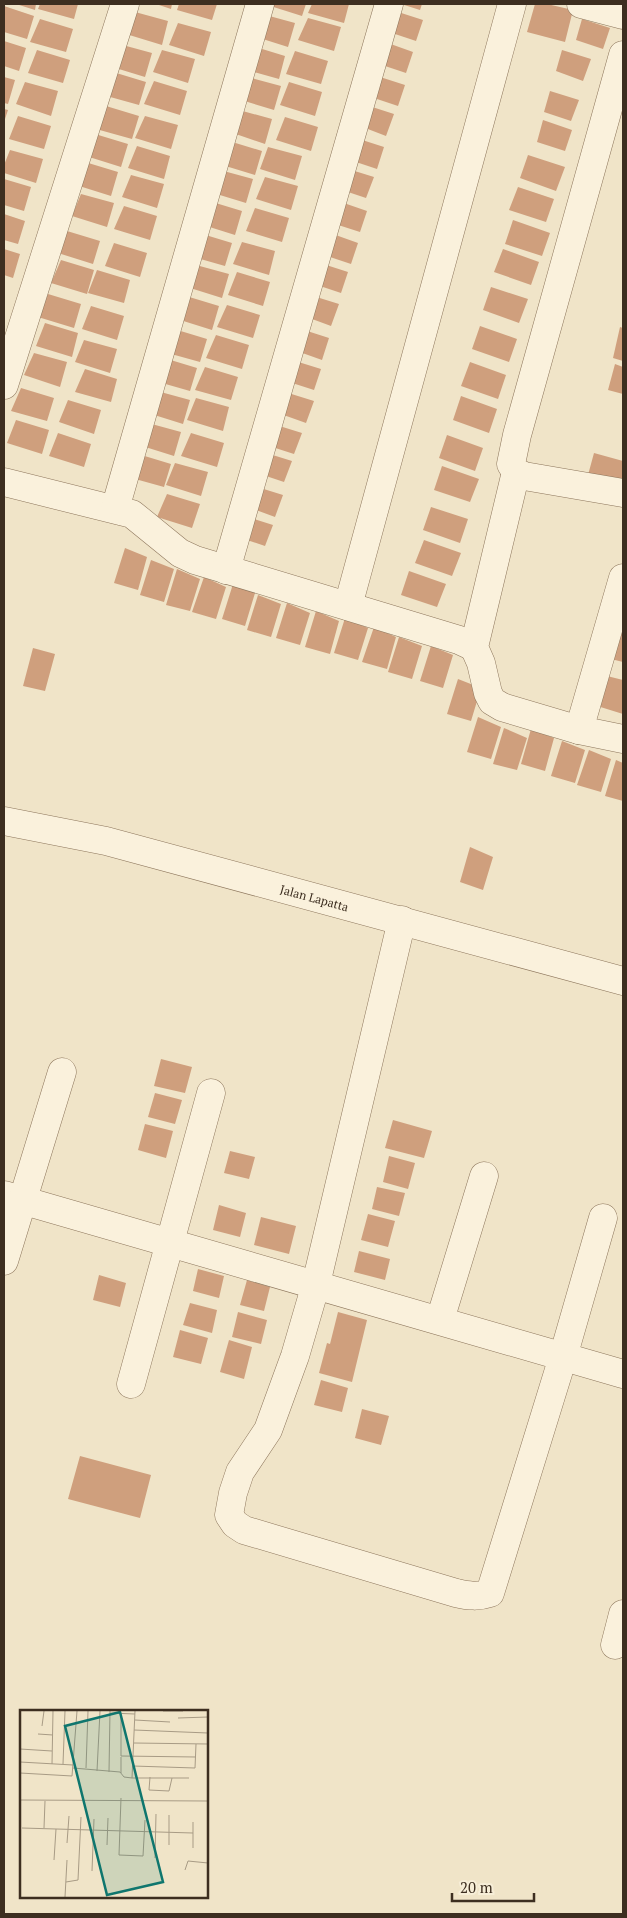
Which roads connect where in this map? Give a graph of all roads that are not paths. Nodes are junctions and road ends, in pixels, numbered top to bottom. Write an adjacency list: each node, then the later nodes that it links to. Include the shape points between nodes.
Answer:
1 (125, 4): 8 (street)
2 (260, 4): 12 (street)
3 (390, 4): 13 (street)
4 (512, 4): 15 (street)
5 (582, 4): 6 (street)
6 (623, 15)
7 (623, 55): 9 (street, via 511,456 510,464)
8 (4, 386)
9 (516, 472): 11 (street); 17 (street)
10 (4, 482): 12 (street)
11 (623, 493)
12 (115, 509): 13 (street, via 132,514 180,553)
13 (226, 570): 15 (street)
14 (623, 578): 16 (street)
15 (348, 606): 17 (street)
16 (619, 608): 18 (street)
17 (474, 647): 18 (street, via 492,701 502,707)
18 (579, 730): 19 (street)
19 (623, 739)
20 (4, 821): 21 (street, Jalan Lapatta, via 106,841)
21 (402, 920): 22 (street, Jalan Lapatta); 30 (street)
22 (623, 981)
23 (62, 1072): 26 (street)
24 (211, 1092): 28 (street)
25 (484, 1176): 31 (street)
26 (13, 1197): 28 (street); 29 (street)
27 (603, 1218): 32 (street)
28 (170, 1242): 30 (street); 34 (street)
29 (4, 1261)
30 (316, 1284): 31 (street); 32 (street, via 295,1356 271,1421 240,1472 228,1516 244,1530 456,1593 480,1596 490,1592)
31 (440, 1320): 32 (street)
32 (563, 1357): 33 (street)
33 (623, 1374)
34 (131, 1384)
35 (623, 1614): 36 (street)
36 (615, 1645)

